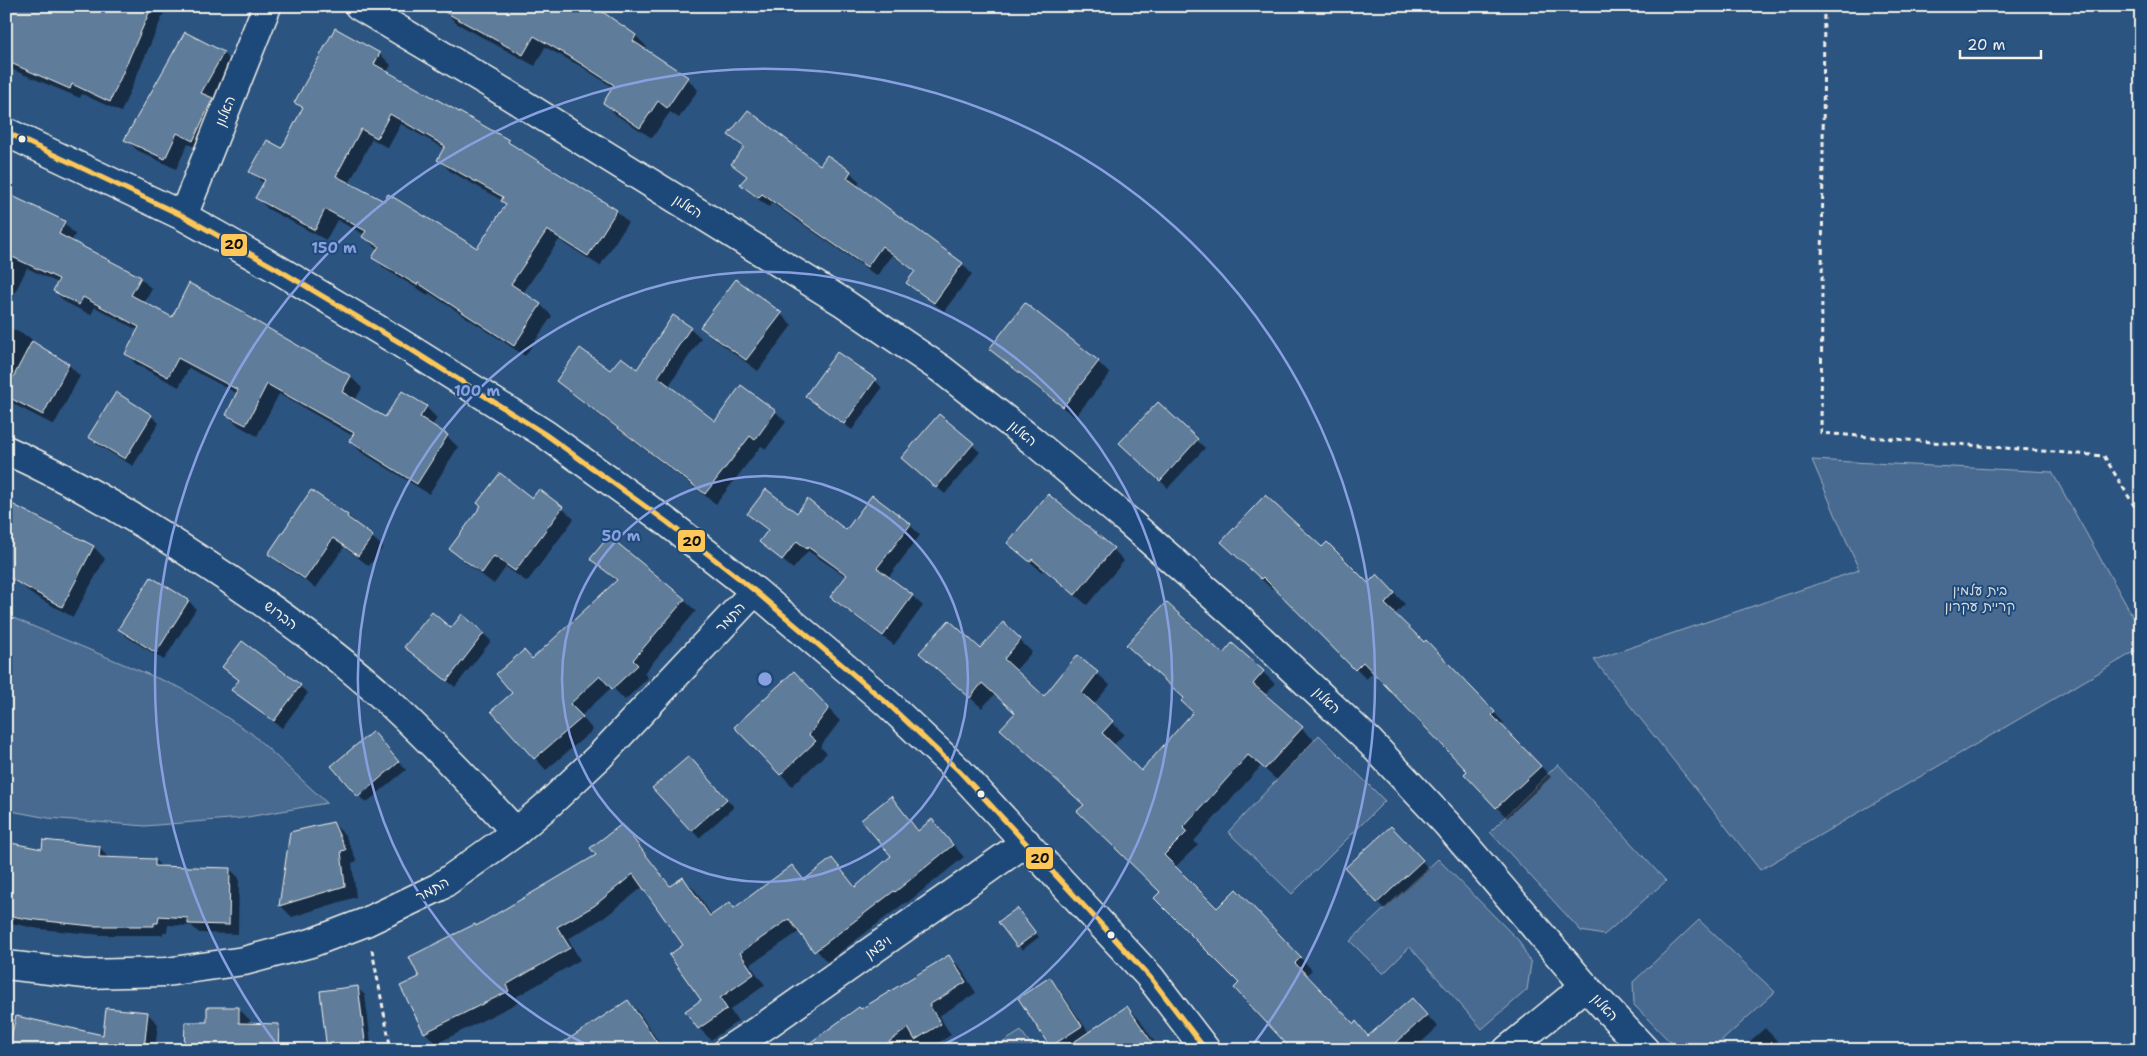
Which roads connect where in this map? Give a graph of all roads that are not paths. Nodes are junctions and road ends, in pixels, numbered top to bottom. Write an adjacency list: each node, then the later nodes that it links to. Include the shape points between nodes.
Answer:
1 (267, 6): 4 (street, האלון)
2 (359, 6): 10 (street, האלון, via 489,82 841,301 941,369 1033,441 1237,617 1370,742 1447,824)
3 (6, 132): 4 (street)
4 (183, 216): 6 (street, via 391,337 545,434)
5 (6, 450): 7 (street, הברוש, via 79,486 164,536 255,596 329,651 391,704 451,762)
6 (755, 590): 7 (street, התמר, via 600,756); 8 (street, via 887,703 960,772)
7 (516, 832): 9 (street, התמר, via 439,888 311,943 244,962 166,972 85,974)
8 (1026, 842): 11 (street, ויצמן); 12 (street, via 1150,977)
9 (6, 965)
10 (1585, 986): 13 (street, האלון); 14 (street, האלון)
11 (728, 1050)
12 (1206, 1050)
13 (1507, 1050)
14 (1645, 1050)

